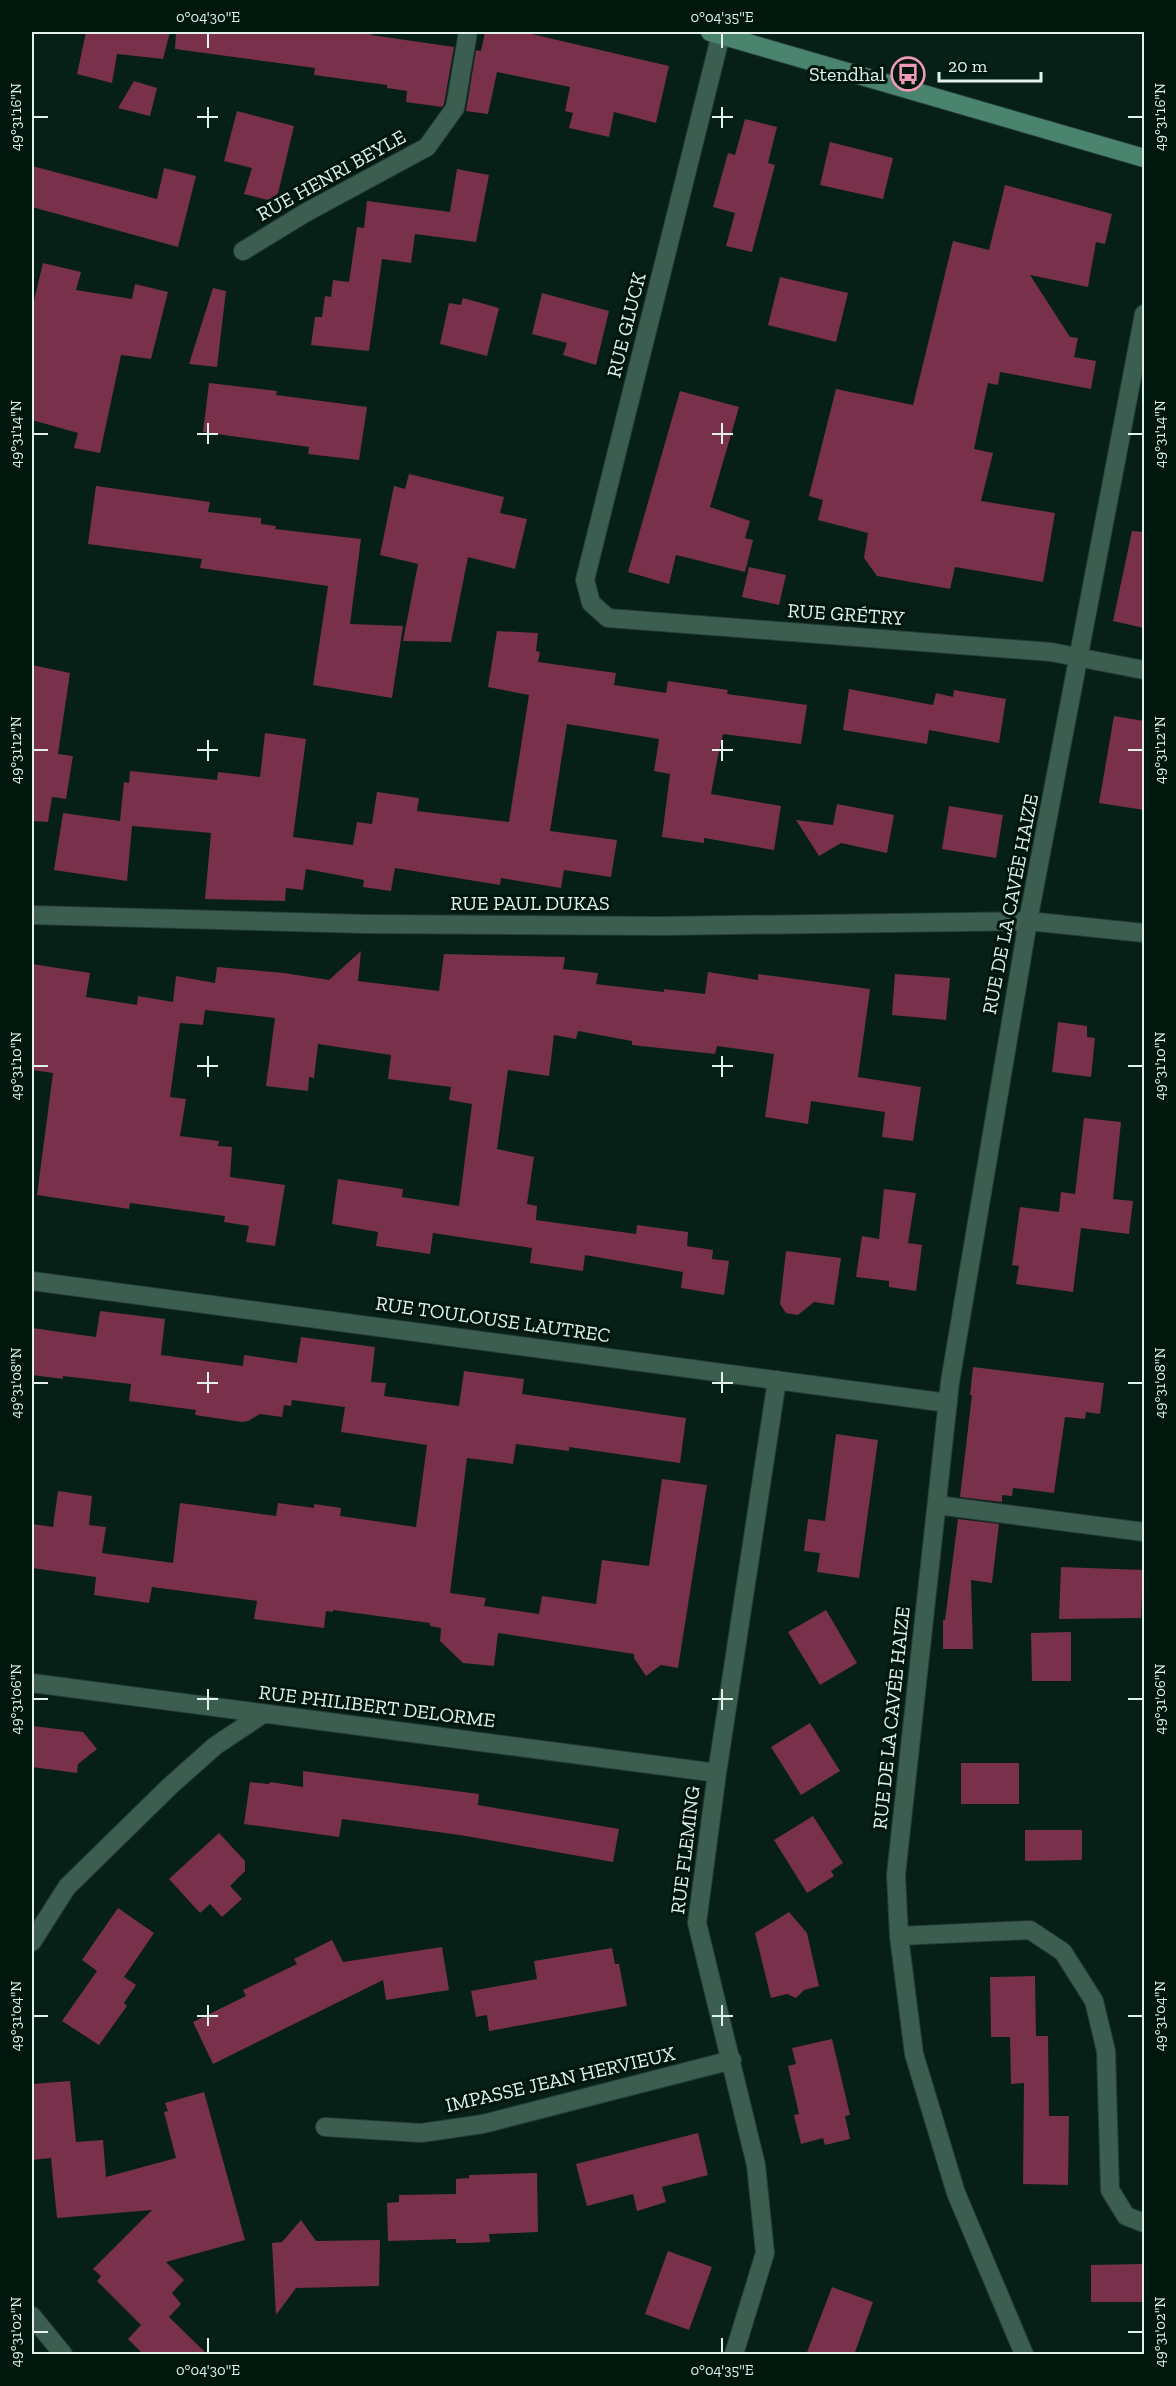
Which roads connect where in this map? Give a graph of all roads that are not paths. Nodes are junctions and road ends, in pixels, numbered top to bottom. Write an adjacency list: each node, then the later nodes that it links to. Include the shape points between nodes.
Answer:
1 (468, 32): 4 (street, RUE HENRI BEYLE, via 455,108 427,147)
2 (715, 33): 3 (street); 6 (street, RUE GLUCK, via 585,580 591,603)
3 (1144, 158)
4 (243, 251)
5 (1144, 314): 7 (street, RUE DE LA CAVÉE HAIZE)
6 (608, 618): 7 (street, RUE GRÉTRY)
7 (1080, 657): 8 (street, RUE GRÉTRY); 10 (street, RUE DE LA CAVÉE HAIZE)
8 (1144, 670)
9 (32, 915): 10 (street, RUE PAUL DUKAS, via 472,925)
10 (1028, 921): 11 (street, RUE PAUL DUKAS); 14 (street, RUE DE LA CAVÉE HAIZE)
11 (1144, 933)
12 (32, 1281): 13 (street, RUE TOULOUSE LAUTREC)
13 (777, 1380): 14 (street, RUE TOULOUSE LAUTREC); 19 (street, RUE FLEMING)
14 (948, 1403): 15 (street, RUE DE LA CAVÉE HAIZE)
15 (937, 1505): 16 (street); 20 (street, RUE DE LA CAVÉE HAIZE, via 896,1875)
16 (1144, 1532)
17 (32, 1683): 18 (street, RUE PHILIBERT DELORME)
18 (263, 1714): 19 (street, RUE PHILIBERT DELORME); 21 (street, via 215,1746 169,1786 67,1887)
19 (717, 1773): 22 (street, RUE FLEMING, via 697,1923)
20 (898, 1936): 24 (street, via 1030,1930 1063,1952 1094,2001 1106,2051 1110,2190 1126,2216); 28 (street, RUE DE LA CAVÉE HAIZE, via 914,2054 956,2193)
21 (32, 1942)
22 (732, 2060): 23 (street, IMPASSE JEAN HERVIEUX, via 483,2124 421,2133); 27 (street, RUE FLEMING, via 756,2165 765,2253)
23 (325, 2127)
24 (1144, 2223)
25 (32, 2316): 26 (street)
26 (63, 2355)
27 (734, 2355)
28 (1024, 2355)

